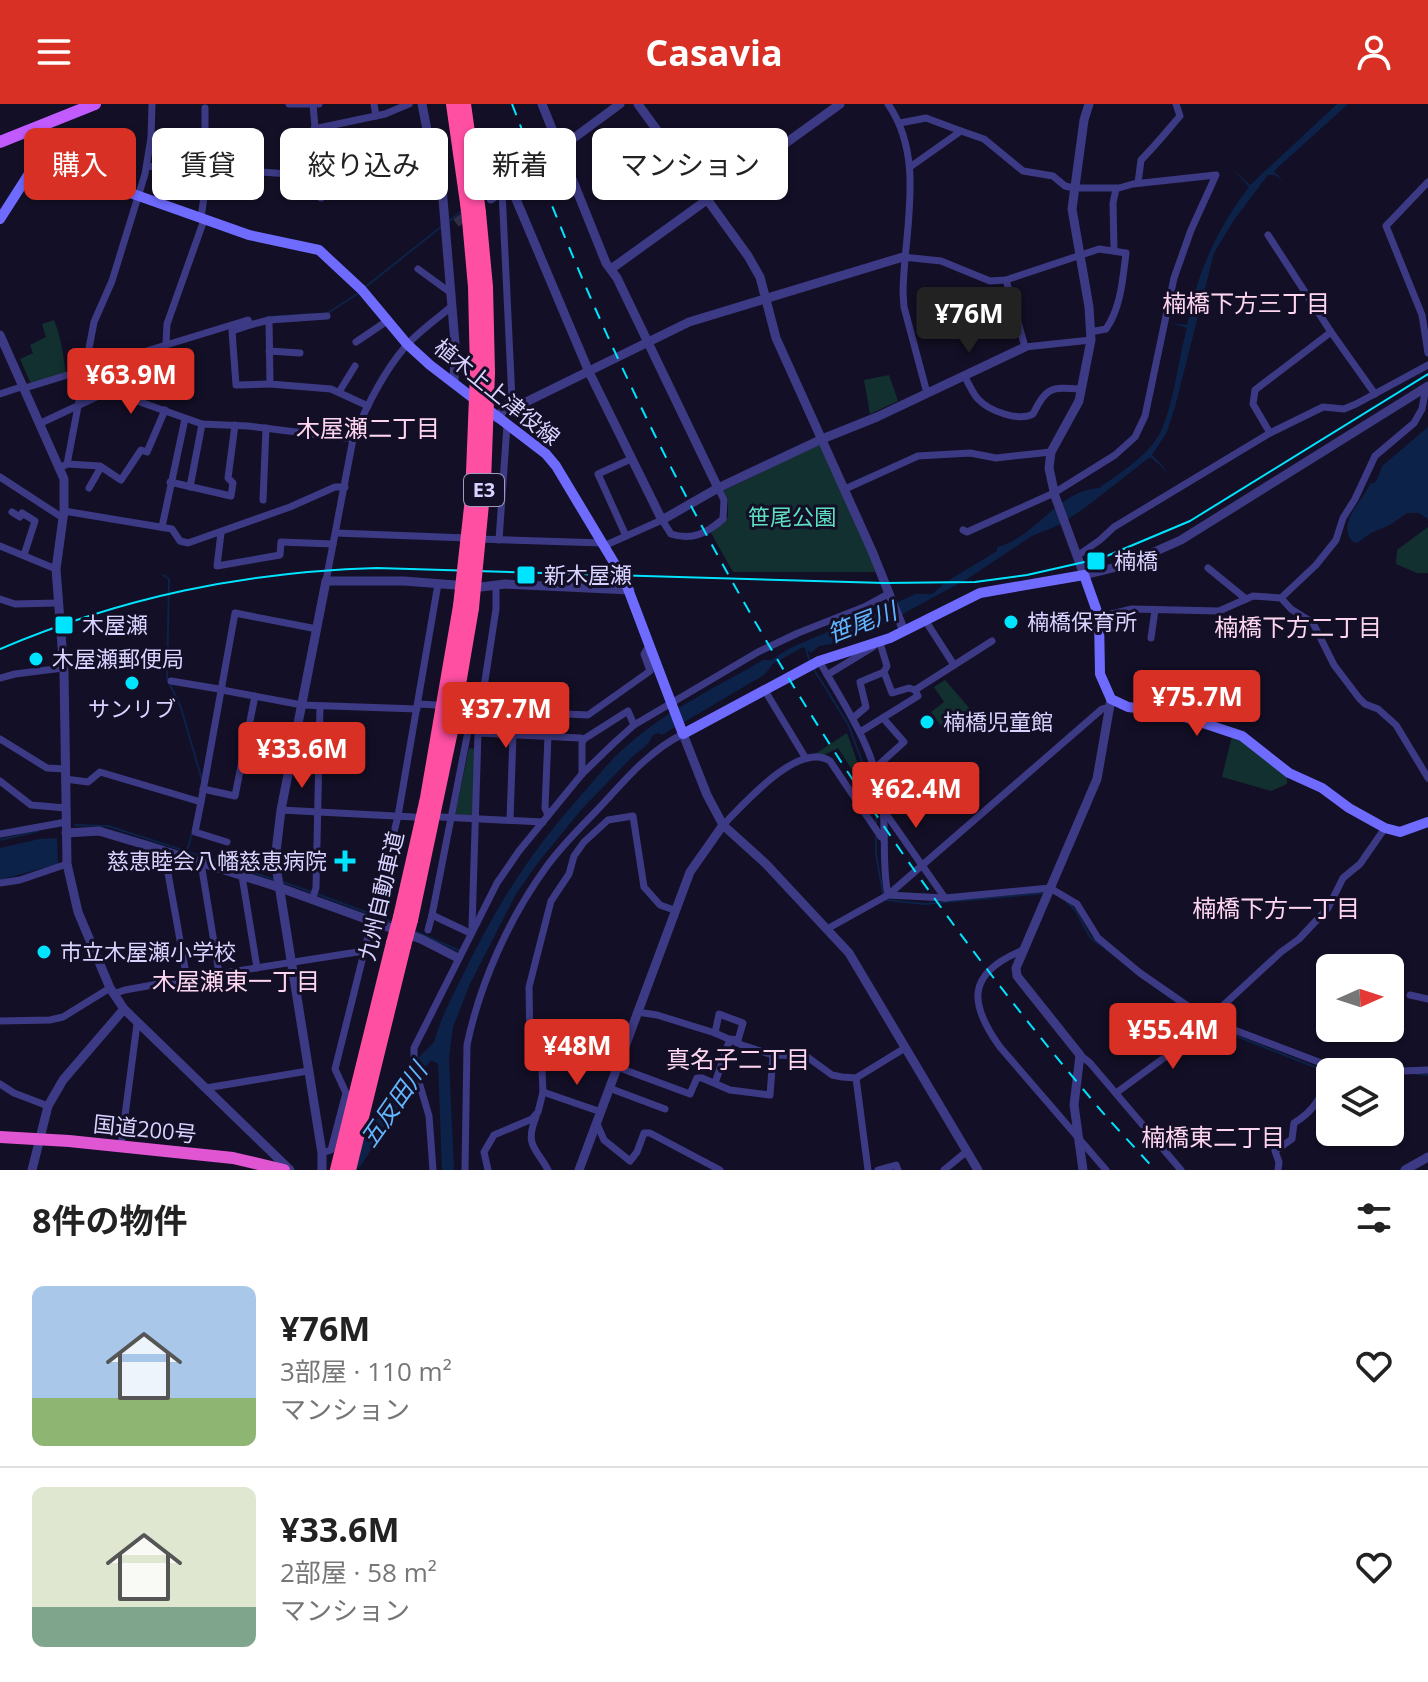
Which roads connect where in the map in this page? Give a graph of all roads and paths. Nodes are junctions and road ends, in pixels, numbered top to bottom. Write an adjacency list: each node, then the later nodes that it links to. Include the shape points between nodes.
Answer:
1 (95, 104): 29 (main road)
2 (152, 104): 27 (street)
3 (289, 104): 16 (street)
4 (374, 104): 18 (street)
5 (409, 104): 18 (street)
6 (422, 104): 44 (street, via 427,130)
7 (453, 104): 44 (highway, 九州自動車道 / E3)
8 (464, 104): 44 (highway, 九州自動車道 / E3)
9 (542, 104): 23 (street)
10 (620, 104): 26 (street)
11 (638, 104): 24 (street)
12 (840, 104): 28 (street)
13 (888, 104): 19 (street)
14 (1089, 104): 34 (street)
15 (1176, 104): 33 (street, via 1180,116 1141,160)
16 (315, 105): 21 (street)
17 (205, 108): 20 (street)
18 (376, 116): 22 (street)
19 (900, 123): 25 (street, via 926,118); 31 (street)
20 (205, 128)
21 (314, 128)
22 (319, 128)
23 (551, 128)
24 (656, 128)
25 (961, 131): 31 (street); 34 (street, via 984,139 1023,171 1053,176)
26 (576, 133)
27 (151, 138): 30 (street); 30 (street, via 180,145 176,167)
28 (788, 141)
29 (0, 142)
30 (147, 166): 37 (street)
31 (910, 167): 50 (street)
32 (1428, 182): 71 (street, via 1386,226 1422,315)
33 (1138, 183): 36 (street); 111 (street, via 1216,175 1174,278 1142,425 1122,450)
34 (1074, 188): 36 (street); 49 (street)
35 (576, 189): 52 (street)
36 (1116, 189): 48 (street)
37 (140, 195): 45 (main road, 植木上上津役線, via 32,169); 46 (main road, 植木上上津役線); 74 (street, via 94,322)
38 (204, 200): 46 (street)
39 (487, 200): 44 (street)
40 (506, 200): 86 (street)
41 (511, 200): 75 (street)
42 (707, 200): 52 (street)
43 (709, 200): 55 (street, via 755,267)
44 (464, 214): 54 (street); 249 (highway, 九州自動車道 / E3, bridge, via 482,372 466,607 451,731)
45 (0, 219)
46 (203, 220): 59 (main road, 植木上上津役線, via 319,250); 65 (street, via 167,324)
47 (1268, 235): 61 (street)
48 (1114, 249): 49 (street); 63 (street, via 1126,253 1115,308 1106,329)
49 (1080, 255): 53 (street); 63 (street)
50 (903, 257): 53 (street, via 941,261 990,281); 55 (street); 83 (street, via 904,307)
51 (418, 269): 54 (street)
52 (611, 269): 67 (street)
53 (1006, 280): 68 (street)
54 (451, 293): 56 (street)
55 (768, 299): 67 (street, via 689,322); 99 (street, via 776,338)
56 (452, 306): 66 (street); 77 (street)
57 (327, 316): 58 (street)
58 (269, 320): 60 (street); 69 (street)
59 (387, 321): 64 (street); 66 (main road, 植木上上津役線)
60 (249, 323): 65 (street); 78 (street, via 232,331 236,385)
61 (1331, 332): 85 (street); 97 (street, via 1255,390 1253,404)
62 (0, 335): 79 (street)
63 (1090, 336): 68 (street); 81 (street)
64 (356, 342)
65 (166, 344): 74 (street)
66 (407, 344): 77 (main road, 植木上上津役線); 88 (street)
67 (649, 344): 75 (street); 109 (street)
68 (1025, 347): 76 (street)
69 (269, 351): 70 (street); 78 (street)
70 (300, 353)
71 (1428, 353)
72 (1428, 365): 85 (street)
73 (355, 366): 82 (street)
74 (84, 370): 79 (street); 87 (street)
75 (589, 372): 86 (street, via 526,402); 101 (street)
76 (964, 376): 81 (street, via 979,400 1023,417 1033,414 1042,395 1058,388); 83 (street)
77 (454, 383): 90 (main road, 植木上上津役線)
78 (270, 384): 82 (street)
79 (24, 387): 84 (street); 92 (street)
80 (1427, 387): 129 (street, via 1181,540 1125,565); 135 (street, via 1414,423 1375,456 1336,540)
81 (1081, 389): 100 (street, via 1073,416)
82 (339, 392): 88 (street)
83 (927, 393): 99 (street)
84 (0, 394)
85 (1375, 394): 97 (street, via 1344,409 1323,407)
86 (512, 400): 90 (street)
87 (78, 405): 89 (street, via 109,391); 92 (street); 102 (street)
88 (368, 406): 98 (street)
89 (165, 410): 91 (street); 103 (street, via 147,452 141,450 121,480)
90 (497, 418): 95 (main road, 植木上上津役線)
91 (185, 419): 93 (street); 105 (street)
92 (41, 423): 102 (street)
93 (202, 424): 94 (street); 106 (street)
94 (235, 425): 96 (street); 106 (street, via 228,478 233,483 231,496)
95 (507, 425): 121 (street); 123 (main road, 植木上上津役線, via 556,466)
96 (266, 428): 98 (street); 112 (street)
97 (1270, 433): 125 (street)
98 (353, 439): 107 (street)
99 (822, 439): 109 (street); 110 (street)
100 (1051, 452): 110 (street, via 996,458 970,453 918,456); 111 (street)
101 (631, 459): 115 (street); 120 (street, via 598,474)
102 (64, 465): 103 (street); 114 (street)
103 (101, 467): 108 (street)
104 (0, 477): 114 (street)
105 (170, 482): 106 (street); 116 (street)
106 (190, 487)
107 (345, 487): 118 (street); 119 (street)
108 (89, 488)
109 (718, 488): 115 (street); 115 (street, via 724,500 723,519 701,535 671,534)
110 (845, 489): 134 (street)
111 (1055, 494): 117 (street); 125 (street)
112 (263, 500)
113 (12, 512): 126 (street, via 35,521)
114 (64, 514): 116 (street); 128 (street)
115 (662, 520): 120 (street)
116 (162, 527): 118 (street, via 172,529 184,543)
117 (963, 530)
118 (221, 533): 122 (street, via 217,566 280,555 281,542)
119 (336, 533): 121 (street); 122 (street)
120 (626, 536): 123 (street)
121 (499, 540): 123 (street)
122 (333, 544): 130 (street)
123 (605, 544): 133 (main road, 植木上上津役線)
124 (0, 546): 126 (street)
125 (1076, 553): 129 (street)
126 (24, 555): 128 (street)
127 (1208, 568): 137 (street)
128 (56, 569): 138 (street)
129 (1084, 575): 140 (main road); 141 (main road, via 980,593)
130 (326, 581): 131 (street); 143 (street)
131 (438, 584): 132 (street); 164 (street)
132 (496, 585): 133 (street); 165 (street, via 484,687)
133 (630, 590): 147 (main road, 植木上上津役線)
134 (889, 595): 142 (street); 162 (street, via 781,640)
135 (1281, 598): 137 (street); 183 (street, via 1313,623 1334,665 1365,704 1396,725)
136 (0, 599): 138 (street)
137 (1246, 599): 139 (street, via 1219,611)
138 (57, 603): 150 (street)
139 (1155, 610): 140 (street); 144 (street)
140 (1099, 617): 159 (main road, via 1100,674)
141 (925, 620): 142 (main road); 149 (street)
142 (903, 628): 145 (main road)
143 (317, 629): 156 (street, via 235,613); 160 (street)
144 (1151, 638)
145 (883, 641): 148 (main road); 151 (street); 152 (street)
146 (992, 641): 149 (street)
147 (650, 644): 162 (main road, 植木上上津役線); 165 (street, via 644,654 650,671 588,715)
148 (819, 661): 152 (street); 155 (main road)
149 (954, 665): 157 (street)
150 (63, 668): 153 (street); 181 (street)
151 (884, 672): 157 (street, via 892,693); 166 (street, via 860,682 866,707)
152 (827, 675): 166 (street)
153 (0, 678)
154 (171, 681): 156 (street)
155 (764, 689): 169 (main road); 177 (street)
156 (220, 690): 158 (street); 185 (street)
157 (915, 690): 167 (street, via 918,696)
158 (255, 696): 160 (street); 176 (street)
159 (1110, 703): 203 (main road, via 1170,712 1242,736 1289,773); 210 (street); 214 (street, via 1097,779)
160 (302, 705): 163 (street); 178 (street)
161 (436, 705): 164 (street)
162 (672, 705): 168 (street); 169 (main road, 植木上上津役線)
163 (320, 706): 164 (street); 179 (street)
164 (418, 706): 192 (street)
165 (468, 710): 171 (street)
166 (853, 718): 170 (street)
167 (883, 718): 170 (street); 180 (street, via 904,742)
168 (634, 725): 174 (street, via 628,711); 182 (street)
169 (683, 732): 188 (street, via 647,758); 201 (street)
170 (860, 732): 180 (street)
171 (474, 733): 172 (street); 195 (street); 197 (street)
172 (513, 735): 173 (street); 198 (street)
173 (548, 736): 174 (street); 196 (street)
174 (584, 739): 182 (street)
175 (1, 743): 181 (street)
176 (244, 753): 178 (street); 185 (street, via 235,796)
177 (805, 757): 201 (street, via 770,779); 205 (street, via 830,761)
178 (290, 761): 179 (street); 189 (street)
179 (318, 761): 191 (street)
180 (873, 770): 190 (street)
181 (65, 774): 186 (street, via 88,782 100,772); 187 (street)
182 (582, 774): 196 (street)
183 (1428, 778)
184 (0, 781): 187 (street, via 31,805)
185 (203, 789): 186 (street)
186 (201, 802): 206 (street, via 195,832)
187 (66, 808): 202 (street)
188 (599, 809): 199 (street); 276 (street, via 530,891 490,974 467,1045)
189 (281, 810): 191 (street); 212 (street)
190 (883, 811): 205 (street); 210 (street)
191 (316, 813): 192 (street); 215 (street)
192 (398, 816): 193 (street); 220 (street)
193 (414, 817)
194 (441, 817): 195 (street)
195 (452, 818): 197 (street); 219 (street)
196 (545, 818): 198 (street); 223 (street)
197 (476, 819): 198 (street); 223 (street)
198 (510, 820)
199 (608, 820): 218 (street, via 633,816 644,887 660,905); 255 (street, via 574,856 551,901 531,971 530,1049 542,1070)
200 (1428, 822): 203 (main road, via 1400,832)
201 (723, 825): 218 (street, via 690,872); 221 (street)
202 (66, 828): 204 (street); 207 (street, via 99,831); 209 (street)
203 (1385, 828): 236 (street, via 1360,864 1343,878 1321,916)
204 (0, 834)
205 (882, 839): 216 (street)
206 (227, 842)
207 (164, 851): 208 (street); 230 (street)
208 (201, 863): 211 (street); 229 (street)
209 (67, 864): 213 (street); 231 (street, via 78,912)
210 (923, 866): 216 (street); 217 (street)
211 (242, 876): 212 (street); 228 (street)
212 (277, 881): 215 (street); 227 (street)
213 (0, 883)
214 (1050, 888): 217 (street); 225 (street); 236 (street, via 1077,904 1098,938)
215 (313, 895): 220 (street)
216 (888, 895): 217 (street); 221 (street)
217 (945, 898)
218 (674, 910): 235 (street)
219 (432, 915): 222 (street); 223 (street)
220 (372, 920): 224 (street); 226 (street)
221 (827, 929): 241 (street, via 849,953)
222 (428, 930)
223 (471, 931): 226 (street)
224 (364, 951): 227 (street); 268 (street, via 335,1069 346,1093 331,1150)
225 (1021, 951): 243 (street, via 1017,976); 265 (street, via 981,980 976,991 979,1009 1000,1047)
226 (461, 953): 275 (street, via 414,1048 429,1116)
227 (290, 963): 228 (street); 247 (street)
228 (257, 968): 229 (street)
229 (219, 973): 230 (street)
230 (187, 979): 231 (street)
231 (112, 991): 234 (street); 237 (street, via 63,1017)
232 (1410, 995): 233 (street)
233 (1428, 999)
234 (124, 1009): 238 (street); 258 (street, via 63,1080)
235 (637, 1012): 239 (street); 245 (street)
236 (1208, 1020): 244 (street); 256 (street)
237 (0, 1021)
238 (137, 1024): 253 (street); 266 (street)
239 (715, 1033): 240 (street); 240 (street, via 719,1014 743,1023 738,1040)
240 (730, 1039): 242 (street); 251 (street)
241 (905, 1048): 250 (street); 267 (street)
242 (773, 1055): 250 (street, via 806,1056 832,1075); 251 (street, via 770,1095)
243 (1080, 1055): 256 (street); 265 (street, via 1074,1105)
244 (1316, 1062)
245 (617, 1067): 251 (street, via 690,1094 697,1078); 254 (street)
246 (1428, 1070): 248 (street)
247 (308, 1071): 253 (street); 268 (street)
248 (1404, 1071)
249 (366, 1076): 273 (highway, 九州自動車道 / E3); 274 (highway, 九州自動車道 / E3)
250 (856, 1078): 281 (street)
251 (715, 1083)
252 (0, 1084): 258 (street)
253 (206, 1088): 271 (street)
254 (609, 1088): 259 (street); 260 (street)
255 (543, 1092): 260 (street); 261 (street)
256 (1116, 1093): 288 (street)
257 (1316, 1102): 289 (street, via 1294,1123 1292,1139 1275,1151)
258 (48, 1106): 264 (street)
259 (665, 1109)
260 (601, 1112): 262 (street)
261 (536, 1115): 277 (street, via 494,1135 484,1152); 278 (street, via 532,1145)
262 (597, 1124): 279 (street); 280 (street, via 604,1140 630,1161 644,1133 650,1133)
263 (0, 1137): 264 (highway, 国道200号)
264 (39, 1139): 266 (highway, 国道200号); 270 (street)
265 (1079, 1140): 286 (street); 287 (street)
266 (121, 1146): 271 (highway, 国道200号, via 233,1158)
267 (966, 1152): 284 (street); 285 (street)
268 (322, 1153): 272 (street)
269 (1428, 1157): 290 (street)
270 (32, 1170)
271 (287, 1170)
272 (322, 1170)
273 (337, 1170)
274 (349, 1170)
275 (433, 1170)
276 (465, 1170)
277 (488, 1170)
278 (548, 1170)
279 (579, 1170)
280 (720, 1170)
281 (868, 1170)
282 (878, 1170): 283 (street, via 896,1165)
283 (898, 1170)
284 (944, 1170)
285 (978, 1170)
286 (1083, 1170)
287 (1106, 1170)
288 (1181, 1170)
289 (1278, 1170)
290 (1405, 1170)

